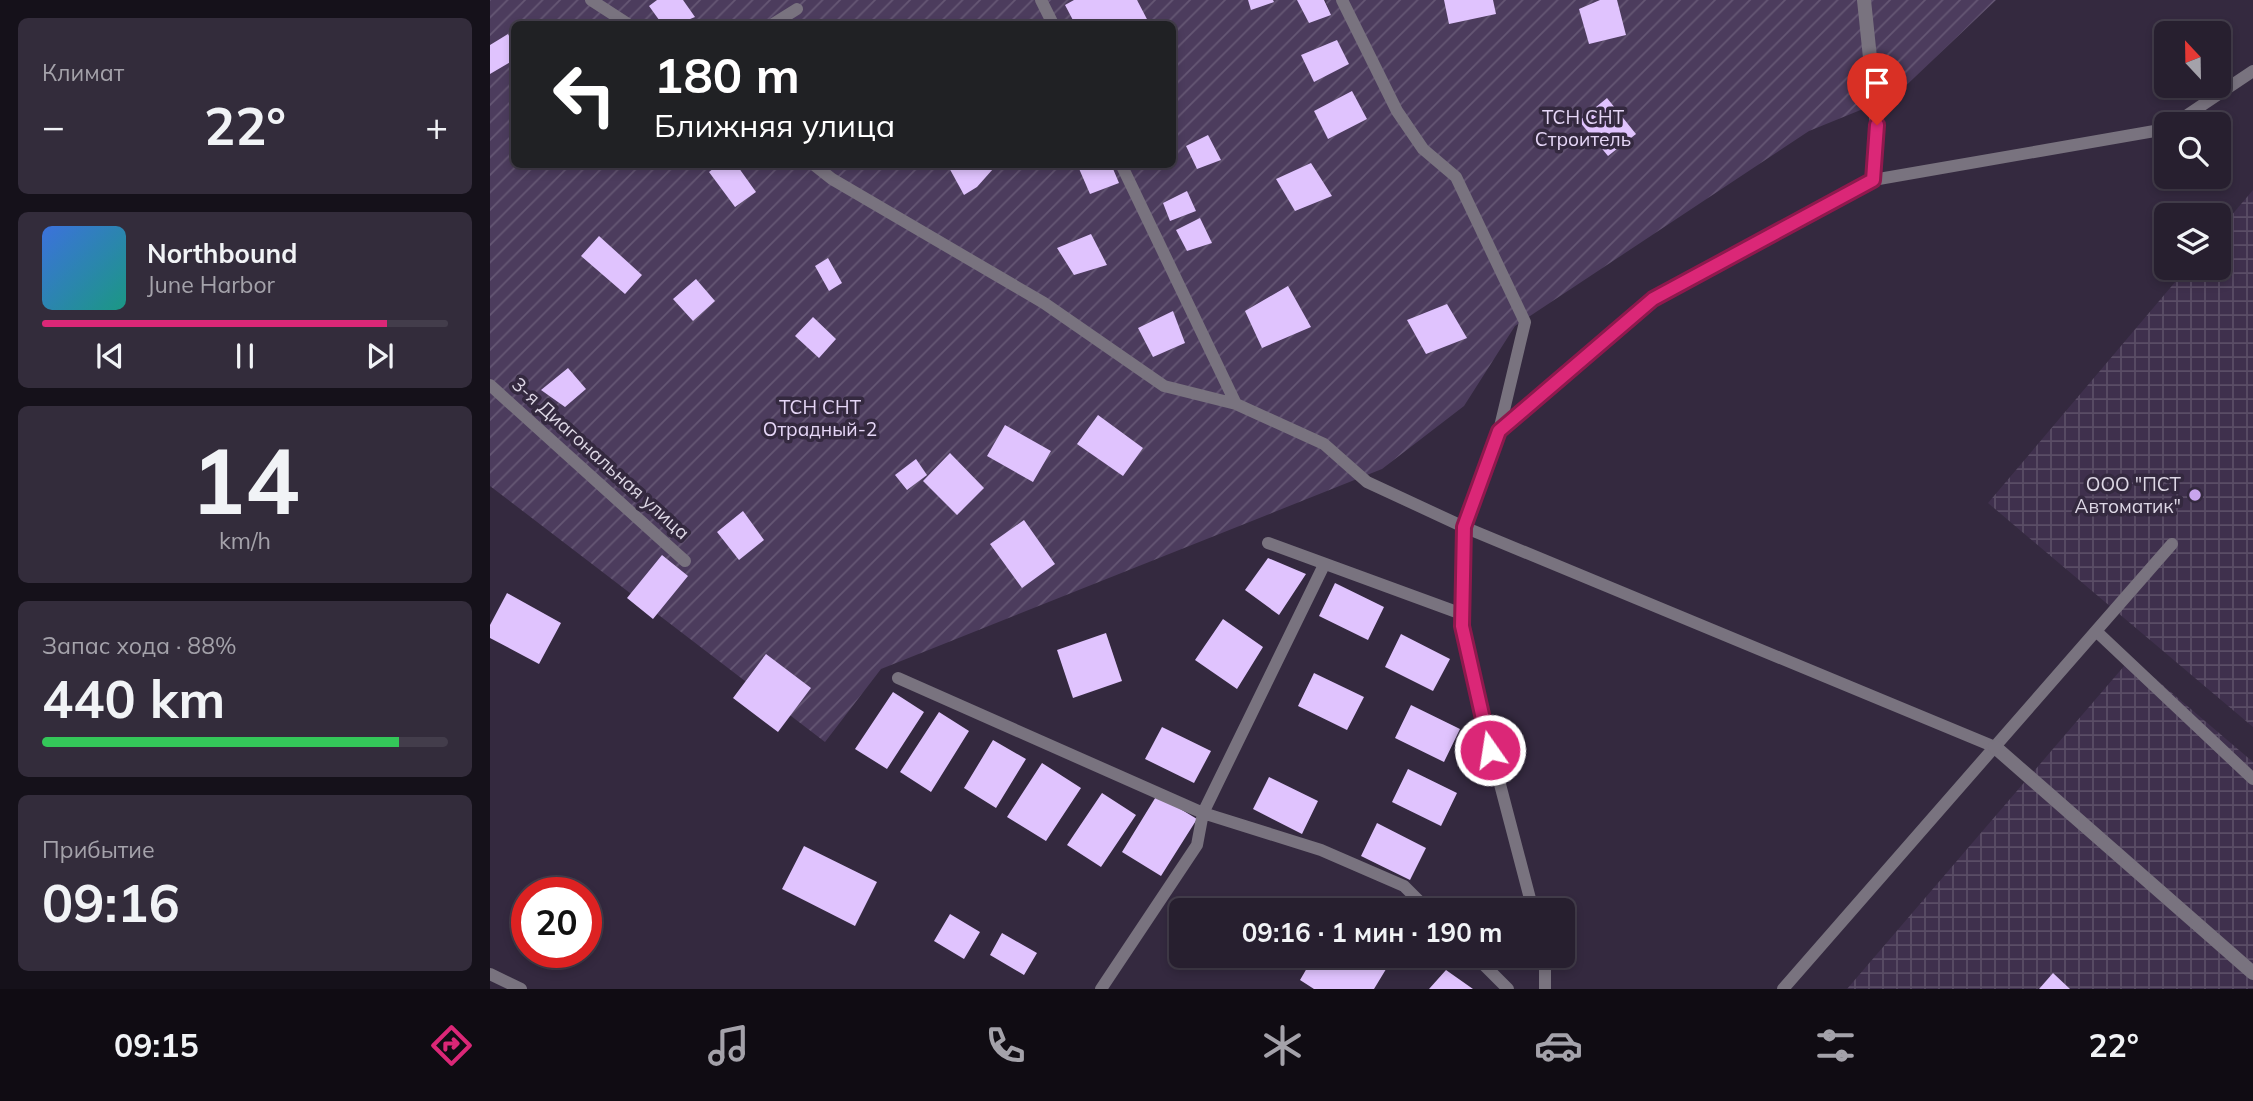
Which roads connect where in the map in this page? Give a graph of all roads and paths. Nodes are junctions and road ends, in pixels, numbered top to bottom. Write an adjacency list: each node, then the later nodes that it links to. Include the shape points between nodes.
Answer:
1 (591, 0): 6 (lane)
2 (1041, 0): 8 (lane)
3 (1342, 0): 17 (lane, via 1397,111 1423,149 1456,177 1525,322)
4 (1864, 0): 14 (street, via 1877,125)
5 (797, 9): 7 (lane)
6 (623, 21)
7 (778, 21)
8 (1052, 21)
9 (2253, 71): 10 (lane)
10 (2192, 112)
11 (2154, 131): 14 (lane)
12 (818, 168): 16 (lane, via 1044,303 1164,386)
13 (1123, 168): 16 (lane)
14 (1873, 180): 17 (lane, via 1653,299)
15 (490, 385): 21 (lane, 3-я Диагональная улица)
16 (1237, 404): 18 (lane, via 1324,444 1367,482)
17 (1499, 431): 18 (lane)
18 (1464, 527): 23 (lane); 26 (lane)
19 (1268, 543): 22 (lane)
20 (2172, 544): 24 (lane)
21 (685, 561)
22 (1324, 565): 23 (lane); 28 (lane)
23 (1462, 614): 30 (lane, via 1490,750)
24 (2096, 631): 26 (lane); 27 (lane)
25 (898, 678): 28 (lane)
26 (1995, 747): 34 (street); 39 (lane)
27 (2253, 779)
28 (1203, 813): 29 (lane, via 1321,850 1404,886); 36 (lane, via 1197,845)
29 (1416, 898)
30 (1530, 898)
31 (1487, 968): 37 (lane)
32 (1545, 968): 38 (lane)
33 (490, 974): 35 (lane)
34 (2253, 974)
35 (520, 989)
36 (1101, 989)
37 (1508, 989)
38 (1545, 989)
39 (1783, 989)

